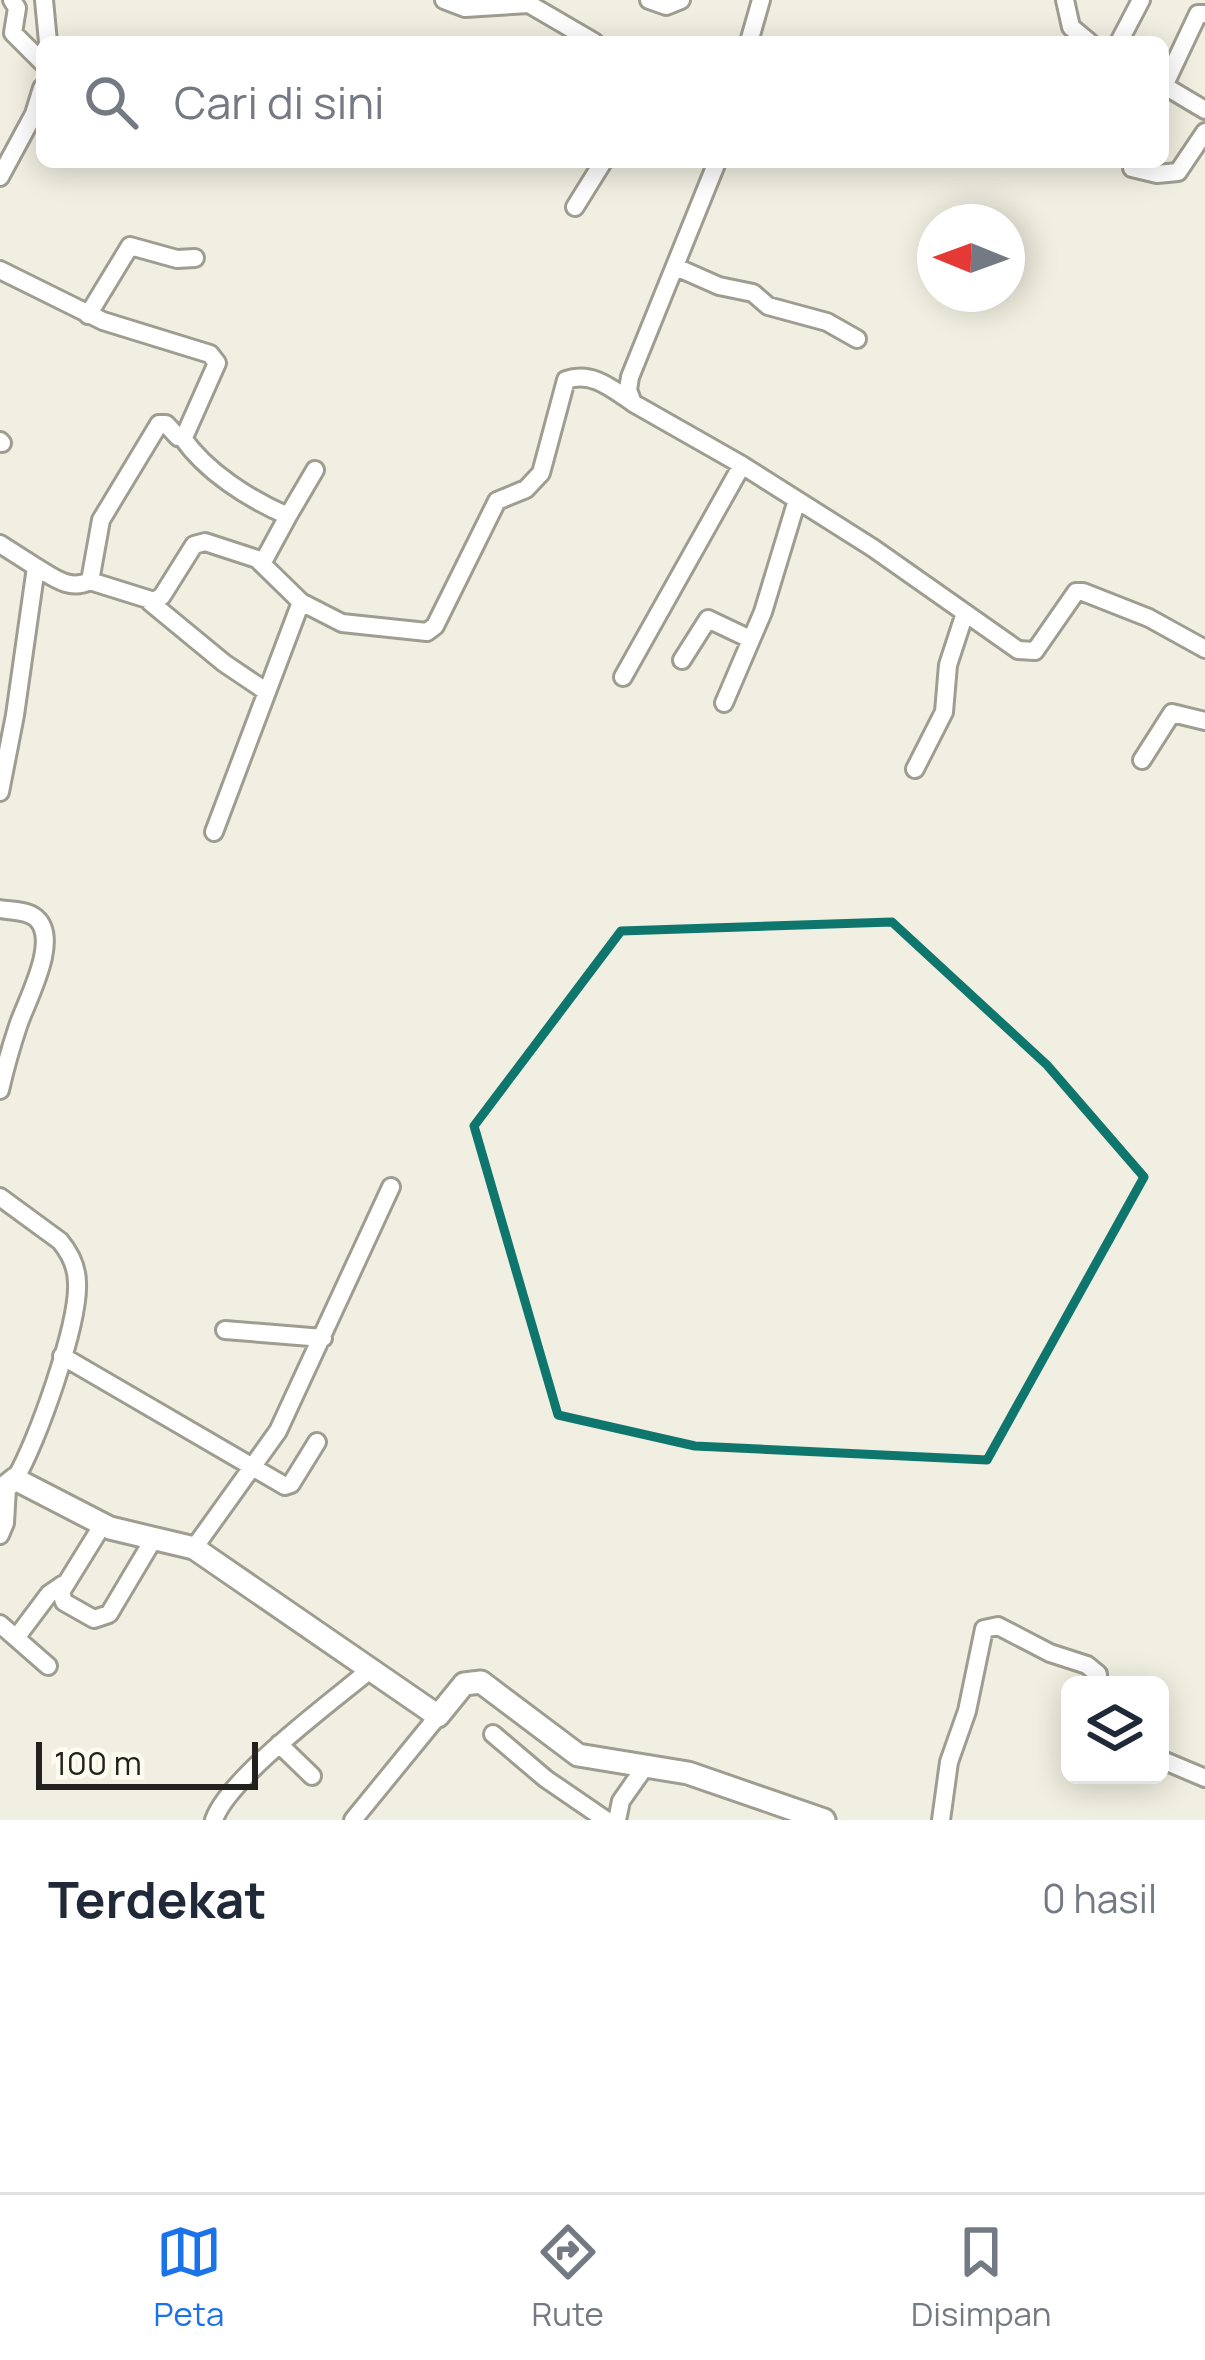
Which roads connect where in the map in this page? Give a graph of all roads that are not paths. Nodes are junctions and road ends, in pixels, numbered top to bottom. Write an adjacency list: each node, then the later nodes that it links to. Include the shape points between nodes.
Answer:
1 (12, 0): 15 (street, via 13,33)
2 (44, 0): 10 (street)
3 (444, 0): 11 (street, via 465,8 529,4)
4 (649, 0): 5 (street)
5 (681, 0)
6 (761, 0): 12 (street)
7 (1065, 0): 13 (street)
8 (1141, 0): 14 (street)
9 (1205, 14): 16 (street, via 1198,14)
10 (47, 36)
11 (585, 36)
12 (751, 36)
13 (1082, 36)
14 (1122, 36)
15 (36, 56)
16 (1169, 75)
17 (1169, 89): 19 (street)
18 (36, 108): 24 (street)
19 (1205, 110)
20 (1205, 132): 23 (street, via 1178,172)
21 (599, 168): 25 (street)
22 (715, 168): 27 (street)
23 (1132, 168)
24 (0, 177)
25 (575, 207)
26 (196, 258): 29 (street, via 130,246)
27 (676, 267): 30 (street); 31 (street, via 630,377)
28 (0, 270): 29 (street)
29 (88, 315): 32 (street, via 214,357)
30 (857, 339)
31 (634, 403): 33 (street); 42 (street, via 597,380 566,380 541,473 497,501 431,631 352,626)
32 (182, 437): 36 (street, via 240,491); 40 (street, via 166,424 155,428 101,520)
33 (742, 465): 35 (street); 47 (street)
34 (315, 470): 36 (street)
35 (797, 500): 43 (street); 44 (street)
36 (288, 516): 38 (street)
37 (0, 544): 39 (street)
38 (263, 562): 41 (street, via 197,542); 42 (street)
39 (35, 567): 40 (street, via 67,584); 50 (street)
40 (90, 581): 41 (street)
41 (150, 602): 48 (street)
42 (301, 602): 48 (street)
43 (965, 613): 45 (street, via 1030,652 1071,596 1083,592); 53 (street, via 944,712)
44 (750, 639): 46 (street, via 708,619); 49 (street)
45 (1205, 649)
46 (682, 660)
47 (623, 676)
48 (267, 692): 55 (street)
49 (724, 703)
50 (8, 712): 54 (street)
51 (1205, 721): 52 (street, via 1169,715)
52 (1142, 760)
53 (916, 770)
54 (0, 792)
55 (214, 832)
56 (0, 909): 57 (street, via 33,915 45,941)
57 (0, 1090)
58 (391, 1187): 61 (street)
59 (0, 1197): 62 (street, via 52,1232 73,1261 77,1292)
60 (225, 1330): 61 (street)
61 (323, 1338): 64 (street)
62 (62, 1356): 64 (street); 65 (street, via 40,1428)
63 (316, 1442): 64 (street, via 288,1486)
64 (255, 1466): 69 (street)
65 (7, 1486): 66 (street); 67 (street)
66 (103, 1524): 68 (street); 70 (street)
67 (0, 1535)
68 (153, 1540): 69 (street); 70 (street, via 104,1618 64,1602)
69 (194, 1548): 74 (street)
70 (62, 1585): 72 (street)
71 (0, 1624): 72 (street)
72 (16, 1638): 73 (street)
73 (48, 1666)
74 (371, 1669): 76 (street); 78 (street)
75 (1098, 1676): 88 (street, via 998,1626 984,1629)
76 (438, 1716): 80 (street, via 464,1684 481,1682 578,1755); 84 (street)
77 (493, 1734): 85 (street)
78 (279, 1744): 81 (street); 83 (street)
79 (1169, 1763): 82 (street)
80 (647, 1765): 86 (street); 87 (street)
81 (313, 1776)
82 (1205, 1778)
83 (214, 1820)
84 (353, 1820)
85 (606, 1820)
86 (616, 1820)
87 (824, 1820)
88 (941, 1820)

